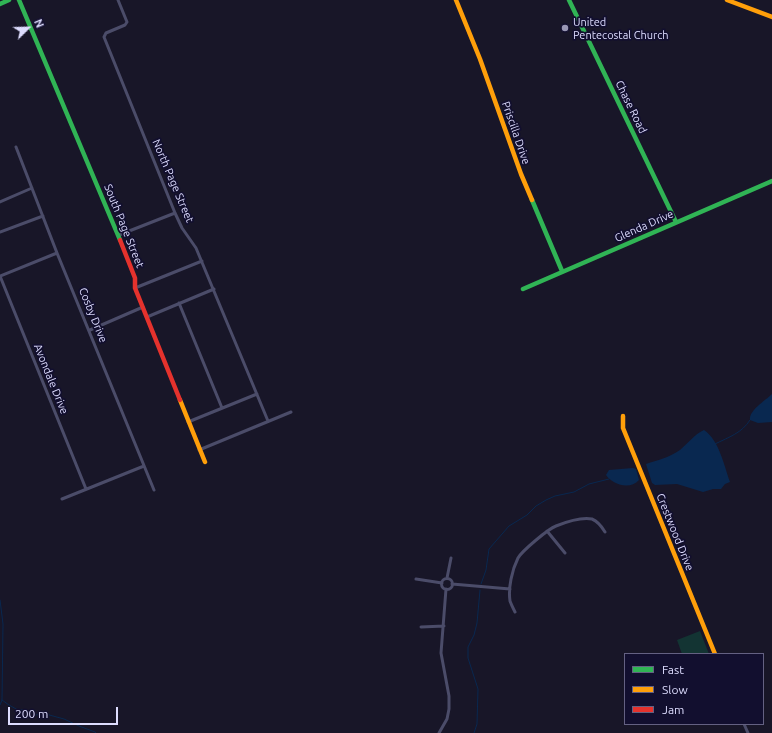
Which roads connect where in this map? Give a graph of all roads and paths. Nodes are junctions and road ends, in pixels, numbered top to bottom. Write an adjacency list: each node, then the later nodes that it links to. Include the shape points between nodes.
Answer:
1 (9, 0): 7 (main road)
2 (19, 0): 17 (main road, South Page Street)
3 (118, 0): 13 (street, North Page Street, via 127,22 104,37)
4 (456, 0): 20 (main road, Priscilla Drive, via 521,174)
5 (569, 0): 15 (main road, Chase Road)
6 (727, 0): 8 (main road)
7 (0, 4)
8 (772, 17)
9 (16, 147): 11 (street, Cosby Drive)
10 (772, 181): 15 (main road, Glenda Drive)
11 (32, 188): 12 (street); 14 (street, Cosby Drive)
12 (0, 202)
13 (175, 213): 17 (street); 19 (street, North Page Street)
14 (43, 216): 16 (street); 18 (street, Cosby Drive)
15 (676, 222): 20 (main road, Glenda Drive)
16 (0, 232)
17 (119, 235): 22 (main road, South Page Street, via 135,278)
18 (57, 253): 21 (street); 28 (street, Cosby Drive)
19 (202, 261): 22 (street); 23 (street, North Page Street)
20 (562, 271): 24 (main road, Glenda Drive)
21 (0, 276): 38 (street, Avondale Drive)
22 (136, 288): 26 (main road, South Page Street)
23 (214, 289): 25 (street); 29 (street, North Page Street)
24 (524, 289)
25 (179, 303): 27 (street); 30 (street)
26 (143, 308): 27 (main road, South Page Street); 28 (street)
27 (147, 316): 34 (main road, South Page Street)
28 (90, 330): 37 (street, Cosby Drive)
29 (257, 394): 30 (street); 33 (street, North Page Street)
30 (222, 408): 34 (street)
31 (291, 412): 33 (street)
32 (623, 416): 54 (main road, Crestwood Drive, via 623,428)
33 (268, 421): 35 (street)
34 (188, 422): 35 (main road, South Page Street)
35 (199, 450): 36 (main road, South Page Street)
36 (205, 462)
37 (144, 466): 38 (street); 39 (street, Cosby Drive)
38 (86, 489): 40 (street)
39 (154, 490)
40 (62, 499)
41 (547, 532): 42 (street, via 555,526 582,518 593,520); 43 (street); 50 (street, via 519,557)
42 (605, 532)
43 (565, 553)
44 (452, 558): 45 (street)
45 (447, 578): 47 (street); 48 (street)
46 (416, 579): 47 (street)
47 (442, 583): 49 (street)
48 (452, 584): 49 (street); 50 (street)
49 (446, 589): 52 (street)
50 (510, 589): 51 (street, via 510,601)
51 (515, 612)
52 (444, 626): 53 (street); 55 (street, via 441,653 449,702 447,719)
53 (421, 627)
54 (716, 653)
55 (439, 733)

